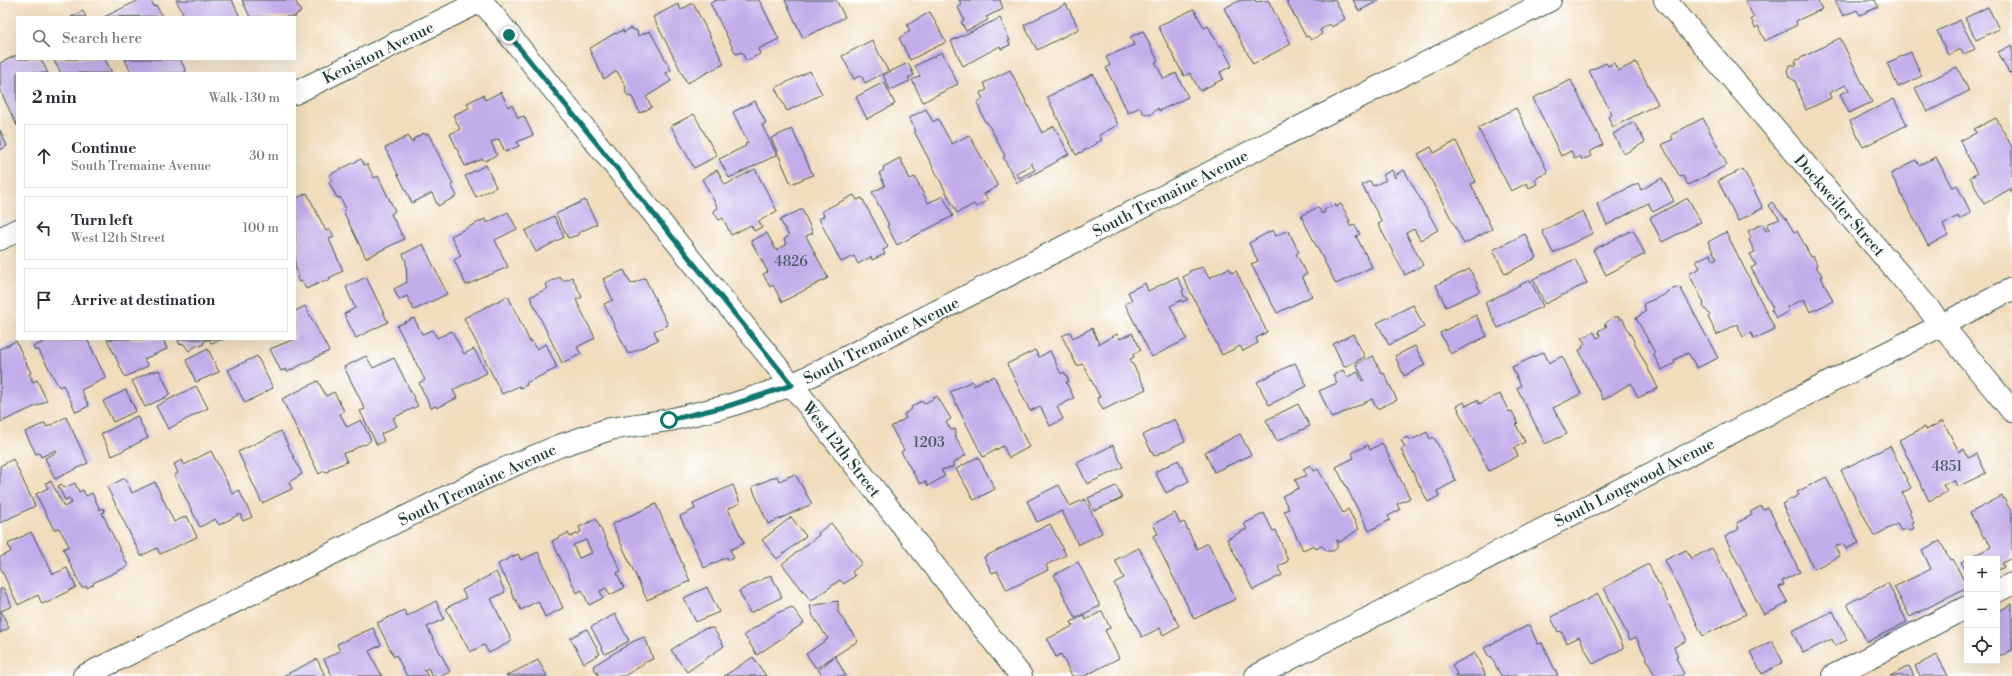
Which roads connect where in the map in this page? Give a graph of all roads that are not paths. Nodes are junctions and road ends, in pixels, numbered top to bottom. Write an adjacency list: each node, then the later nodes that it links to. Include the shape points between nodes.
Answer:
1 (482, 0): 4 (street, Keniston Avenue); 9 (street, West 12th Street)
2 (1550, 0): 9 (street, South Tremaine Avenue)
3 (1665, 0): 8 (street, Dockweiler Street)
4 (296, 93)
5 (16, 231): 6 (street)
6 (0, 239)
7 (2012, 289): 8 (street, South Longwood Avenue)
8 (1942, 325): 10 (street, Dockweiler Street); 16 (street, South Longwood Avenue)
9 (792, 385): 14 (street, South Tremaine Avenue, via 728,406 669,420 610,429 559,446 495,473); 15 (street, West 12th Street)
10 (2012, 412)
11 (2012, 584): 12 (street)
12 (2000, 590)
13 (1964, 609): 17 (street)
14 (84, 676)
15 (1021, 676)
16 (1256, 676)
17 (1834, 676)

